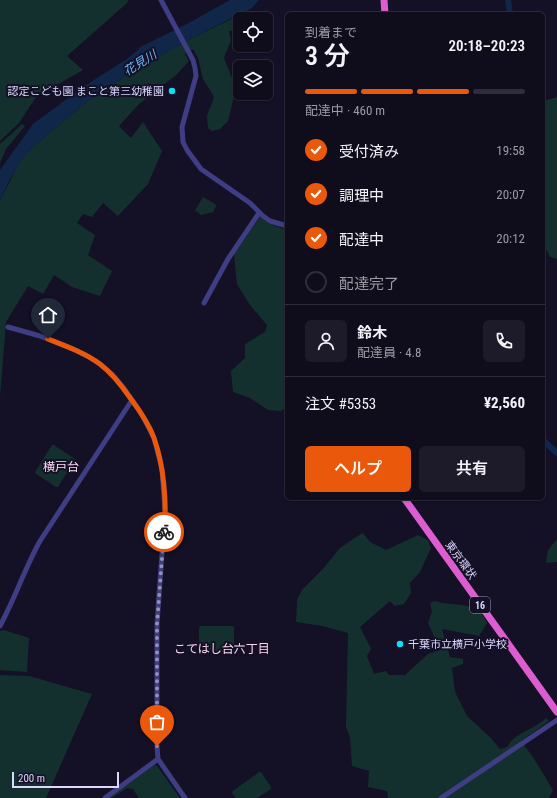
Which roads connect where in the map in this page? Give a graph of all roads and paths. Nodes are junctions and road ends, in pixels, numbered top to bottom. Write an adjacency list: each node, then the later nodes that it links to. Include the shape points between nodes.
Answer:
1 (161, 0): 6 (street, via 195,68 196,76 182,127 183,142 201,169 250,203)
2 (379, 0): 4 (highway)
3 (384, 0): 5 (highway)
4 (380, 12)
5 (385, 12)
6 (259, 213): 7 (street, via 270,221); 8 (street, via 228,259)
7 (285, 225)
8 (204, 303)
9 (8, 327): 10 (street, via 40,336 89,357 113,375)
10 (132, 400): 13 (street, via 40,541); 17 (street, via 154,438 162,469 165,512 157,624)
11 (405, 500): 15 (highway, 東京環状 / 16)
12 (411, 500): 14 (highway, 東京環状 / 16)
13 (0, 626)
14 (557, 704)
15 (557, 712)
16 (557, 720): 20 (street)
17 (158, 759): 18 (street); 19 (street)
18 (105, 798)
19 (185, 798)
20 (442, 798)

